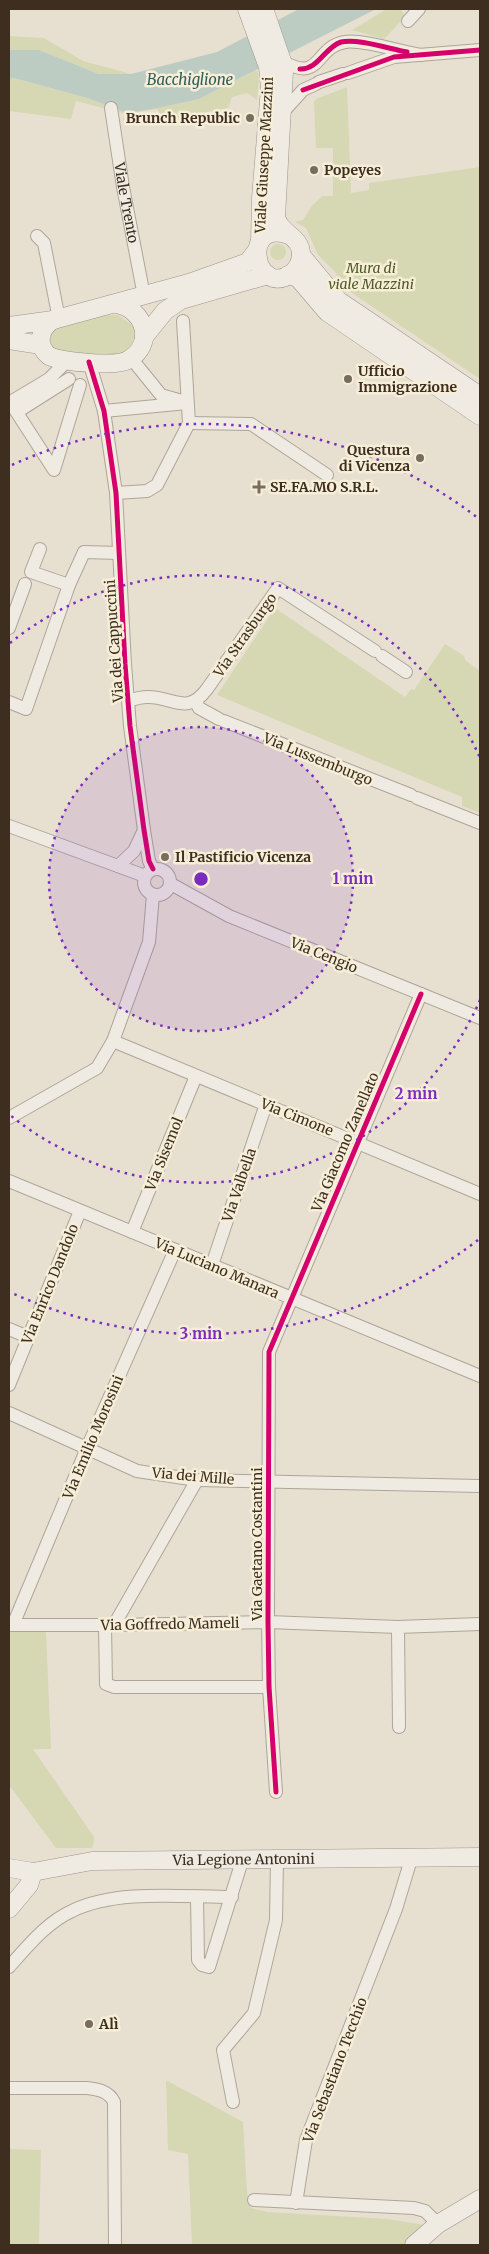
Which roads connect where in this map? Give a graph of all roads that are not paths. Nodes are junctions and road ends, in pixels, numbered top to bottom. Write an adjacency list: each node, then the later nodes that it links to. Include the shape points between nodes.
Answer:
1 (253, 9): 6 (main road)
2 (419, 9): 3 (street)
3 (408, 20)
4 (480, 50): 5 (street)
5 (421, 55): 6 (street, via 348,41 331,48 305,70); 8 (street, via 388,58 318,83 303,90)
6 (275, 64): 8 (main road, Viale Giuseppe Mazzini, via 285,85); 11 (main road, Viale Giuseppe Mazzini, via 270,88)
7 (111, 108): 15 (street, Viale Trento)
8 (283, 112): 9 (main road, Viale Giuseppe Mazzini, via 276,217 281,229)
9 (289, 235): 11 (main road, Viale Giuseppe Mazzini, via 270,234); 12 (main road, Viale Giuseppe Mazzini, via 298,243)
10 (36, 236): 17 (street, via 44,243)
11 (258, 246): 13 (main road, Viale Giuseppe Mazzini, via 258,264); 15 (main road, via 252,260 244,264)
12 (301, 255): 14 (main road, via 297,268); 26 (main road, Viale Giuseppe Mazzini, via 339,301)
13 (268, 275): 14 (main road); 20 (main road, via 181,300 165,311)
14 (288, 275): 30 (main road, via 298,278 327,312)
15 (144, 296): 16 (main road)
16 (116, 304): 17 (main road); 20 (main road, via 130,308 139,316)
17 (56, 320): 19 (main road); 22 (main road, via 42,330)
18 (183, 321): 27 (street)
19 (9, 326)
20 (144, 337): 23 (main road)
21 (9, 340): 22 (main road)
22 (40, 345): 24 (main road, via 49,356)
23 (131, 358): 25 (main road, via 112,364); 27 (street, via 161,395)
24 (68, 360): 25 (main road); 28 (street)
25 (89, 362): 29 (street, Via dei Cappuccini)
26 (480, 396)
27 (187, 403): 29 (street); 33 (street)
28 (12, 406): 31 (street, via 75,382); 31 (street, via 54,470)
29 (104, 411): 35 (street, Via dei Cappuccini)
30 (480, 416)
31 (70, 418): 32 (street)
32 (83, 422)
33 (189, 424): 34 (street, via 252,424); 35 (street, via 152,490)
34 (327, 475)
35 (116, 493): 37 (street, Via dei Cappuccini)
36 (40, 548): 39 (street, via 31,572)
37 (119, 553): 39 (street, via 84,552); 42 (street, Via dei Cappuccini)
38 (25, 584): 40 (street)
39 (69, 584): 43 (street, via 26,709)
40 (9, 628)
41 (406, 672): 44 (street, Via Strasburgo, via 278,588)
42 (129, 701): 44 (street, via 146,697 184,704); 47 (street, Via dei Cappuccini)
43 (9, 702)
44 (196, 702): 45 (street, Via Lussemburgo, via 199,708 221,720)
45 (480, 823)
46 (9, 826): 48 (street)
47 (144, 830): 48 (street, via 134,852); 49 (street, Via dei Cappuccini)
48 (118, 866): 49 (street)
49 (149, 873): 50 (street, via 160,869 167,872); 51 (street, via 145,888)
50 (171, 884): 51 (street, via 163,894); 52 (street, Via Cengio, via 229,916)
51 (153, 895): 54 (street, via 149,942)
52 (421, 994): 53 (street, Via Cengio); 58 (street, Via Giacomo Zanellato)
53 (480, 1018)
54 (113, 1040): 55 (street, Via Cimone); 57 (street, via 97,1068)
55 (196, 1076): 56 (street, Via Cimone); 62 (street, Via Sisemol)
56 (266, 1104): 58 (street, Via Cimone); 64 (street, Via Valbella)
57 (9, 1118)
58 (357, 1142): 60 (street, Via Cimone); 65 (street, Via Giacomo Zanellato)
59 (9, 1181): 61 (street, Via Luciano Manara)
60 (480, 1194)
61 (80, 1211): 62 (street, Via Luciano Manara); 67 (street, Via Enrico Dandolo)
62 (132, 1232): 63 (street, Via Luciano Manara)
63 (175, 1250): 64 (street, Via Luciano Manara); 71 (street, Via Emilio Morosini)
64 (212, 1265): 65 (street, Via Luciano Manara)
65 (291, 1300): 68 (street, Via Luciano Manara); 73 (street, Via Gaetano Costantini, via 269,1352)
66 (9, 1329): 67 (street)
67 (28, 1337): 69 (street, Via Enrico Dandolo)
68 (480, 1376)
69 (9, 1385)
70 (9, 1413): 71 (street, Via dei Mille)
71 (87, 1448): 72 (street, Via dei Mille, via 137,1471); 77 (street, Via Emilio Morosini)
72 (197, 1480): 73 (street, Via dei Mille); 78 (street)
73 (269, 1482): 74 (street, Via dei Mille); 75 (street, Via Gaetano Costantini)
74 (480, 1486)
75 (268, 1622): 78 (street, Via Goffredo Mameli); 79 (street, Via Goffredo Mameli); 80 (street, Via Gaetano Costantini)
76 (480, 1624): 79 (street, Via Goffredo Mameli)
77 (11, 1625): 78 (street, Via Goffredo Mameli)
78 (109, 1625): 80 (street, via 106,1684 114,1687)
79 (398, 1627): 81 (street)
80 (269, 1687): 82 (street, Via Gaetano Costantini)
81 (399, 1727)
82 (276, 1792)
83 (412, 1856): 84 (main road, Via Legione Antonini); 85 (main road, Via Legione Antonini); 97 (street, Via Sebastiano Tecchio, via 396,1909 306,2140)
84 (480, 1856)
85 (277, 1859): 86 (main road, Via Legione Antonini); 94 (street, via 276,1920 254,2013 223,2050)
86 (242, 1861): 88 (main road, Via Legione Antonini, via 92,1861); 90 (street)
87 (9, 1868): 88 (main road, Via Legione Antonini)
88 (33, 1872): 91 (main road, via 29,1884)
89 (197, 1897): 90 (street); 90 (street, via 198,1960 209,1967); 92 (street, via 128,1897 96,1902 71,1911 54,1922)
90 (232, 1897)
91 (9, 1909)
92 (9, 1967)
93 (9, 2088): 99 (street, via 87,2088 112,2096)
94 (233, 2102)
95 (254, 2200): 97 (street)
96 (480, 2200): 98 (main road)
97 (296, 2203): 98 (street, via 414,2208 425,2211)
98 (438, 2224): 100 (main road)
99 (115, 2245)
100 (414, 2245)

